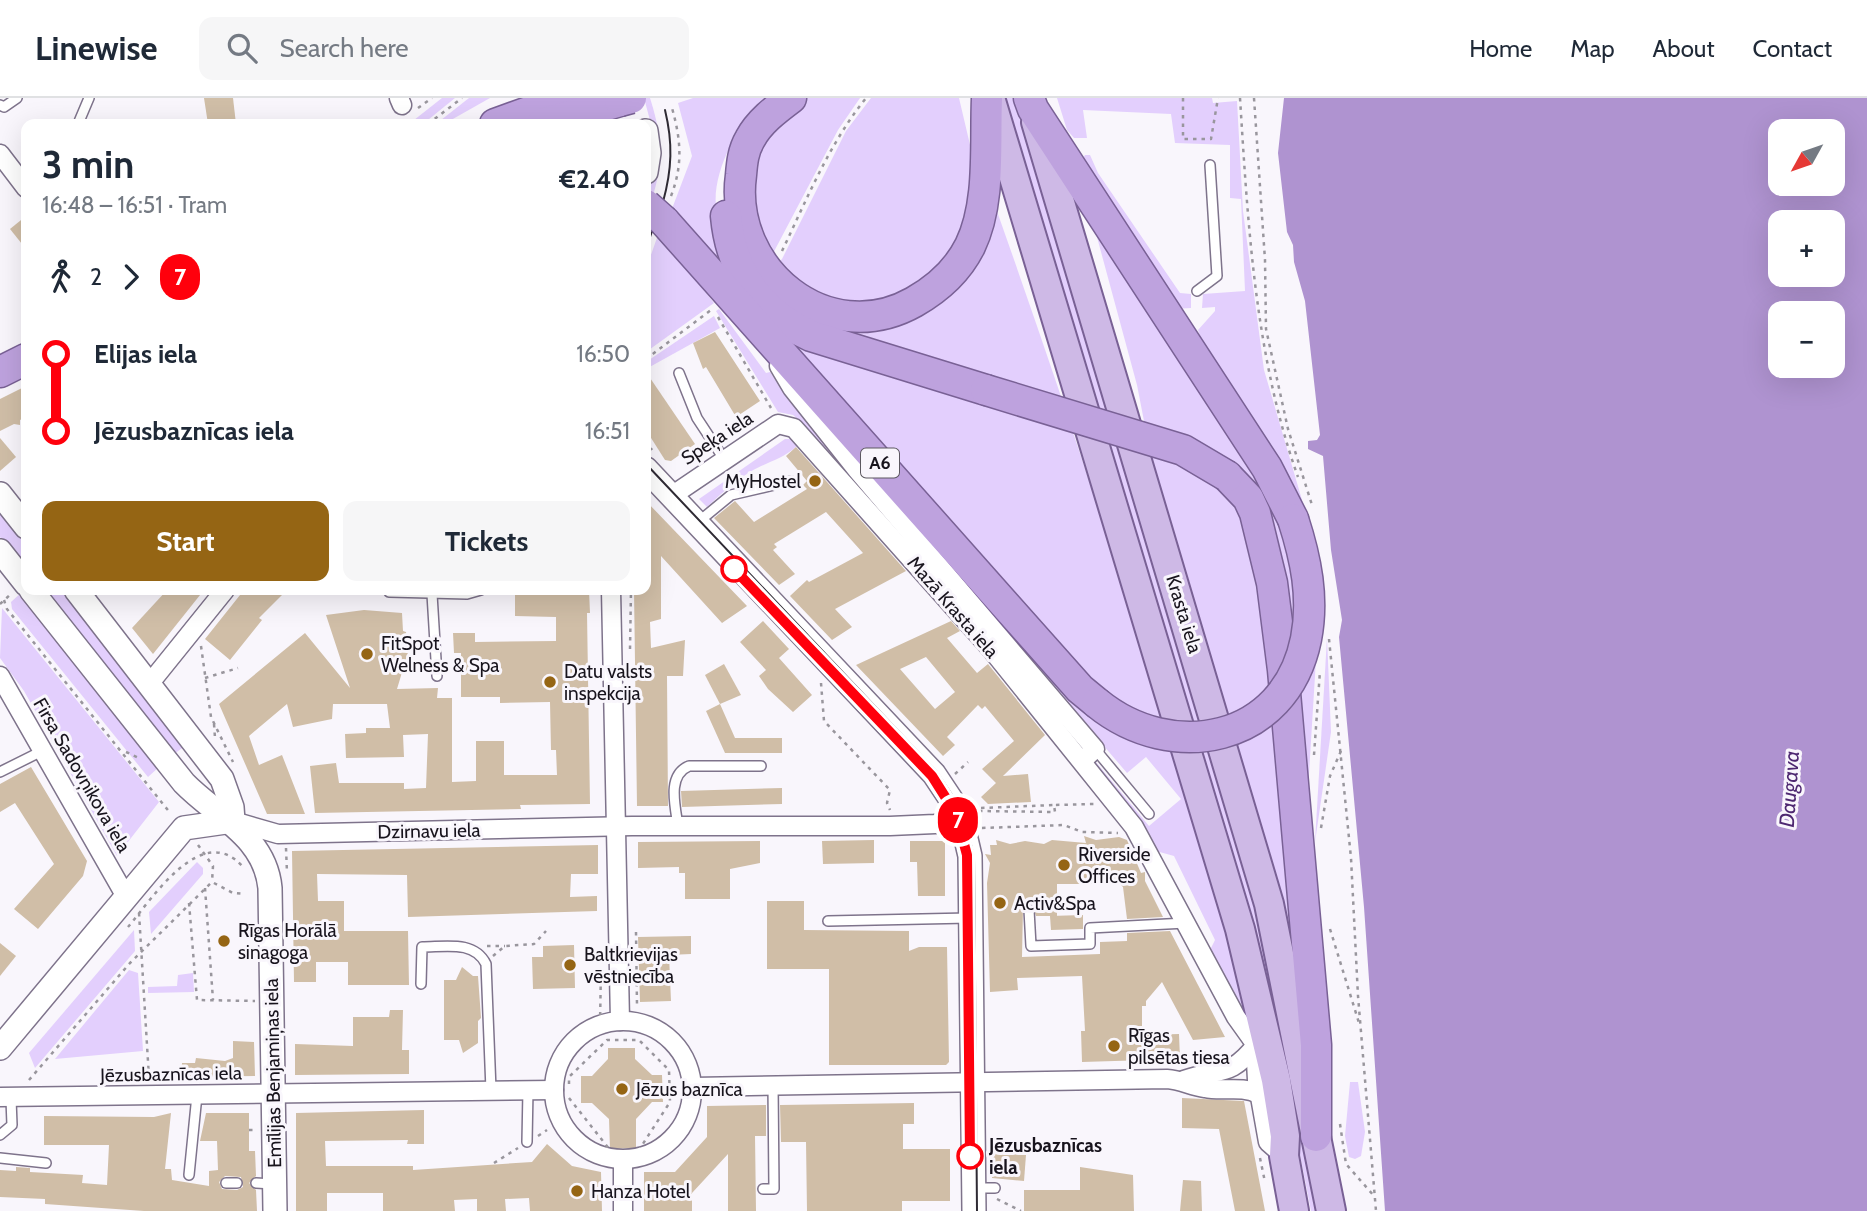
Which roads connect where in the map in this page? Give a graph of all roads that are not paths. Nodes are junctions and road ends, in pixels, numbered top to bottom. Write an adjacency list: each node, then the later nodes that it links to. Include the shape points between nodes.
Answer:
1 (17, 98): 8 (lane)
2 (89, 98): 10 (lane)
3 (513, 98): 11 (highway)
4 (569, 98): 12 (highway)
5 (791, 98): 15 (highway, via 770,114)
6 (988, 98): 15 (highway, via 982,196 970,246 932,292 900,310 863,318 834,315 786,291 751,244 741,217 738,192); 57 (main road, Krasta iela, via 1213,833)
7 (1031, 104): 20 (highway, A6, bridge, via 1303,517 1309,622 1300,660 1272,704 1224,734 1181,738 1141,730 1097,703); 73 (main road, Krasta iela, via 1269,904)
8 (0, 105)
9 (636, 114): 13 (highway)
10 (80, 119)
11 (483, 119)
12 (509, 119)
13 (589, 119)
14 (0, 154): 17 (street)
15 (743, 154): 73 (highway, bridge, via 729,179 727,232 743,278 771,314 811,336 1183,450 1227,476 1248,498 1272,583 1307,873)
16 (1210, 165): 19 (lane, via 1217,276)
17 (21, 181)
18 (659, 211): 20 (highway, A6)
19 (1197, 291)
20 (755, 322): 43 (street, via 808,409)
21 (21, 362): 22 (highway)
22 (0, 372)
23 (679, 373): 25 (lane, via 697,418)
24 (820, 456): 25 (street, Speķa iela, via 794,428 778,424); 43 (street, Mazā Krasta iela)
25 (724, 459): 29 (street, Speķa iela)
26 (651, 475): 29 (street)
27 (791, 481): 31 (lane, via 731,495)
28 (0, 494): 30 (street)
29 (670, 497): 31 (street)
30 (21, 521)
31 (695, 524): 47 (street)
32 (0, 551): 33 (street)
33 (21, 578)
34 (35, 595): 48 (street, Emīlijas Benjamiņas iela, via 184,783 206,806)
35 (80, 595): 41 (street, Emīlijas Benjamiņas iela)
36 (221, 595): 41 (street)
37 (432, 595): 40 (lane)
38 (611, 595): 50 (street)
39 (0, 676): 42 (street, Firsa Sadovņikova iela)
40 (437, 676)
41 (149, 683): 48 (street, Emīlijas Benjamiņas iela, via 222,779)
42 (44, 750): 45 (lane); 51 (street, Firsa Sadovņikova iela)
43 (1089, 755): 46 (lane); 55 (street, Mazā Krasta iela, via 1135,827)
44 (761, 766): 49 (lane, via 689,766 679,770 675,777)
45 (0, 772)
46 (1149, 814)
47 (971, 816): 49 (street, Dzirnavu iela, via 935,824 890,817); 53 (street)
48 (233, 821): 50 (street, Dzirnavu iela, via 278,834); 51 (street, Dzirnavu iela, via 184,828); 69 (street, Emīlijas Benjamiņas iela, via 263,859 269,878)
49 (678, 826): 50 (street, Dzirnavu iela)
50 (614, 827): 58 (street)
51 (125, 895): 60 (street, Dzirnavu iela)
52 (1029, 910): 55 (lane, via 1031,946 1090,944 1090,928)
53 (971, 918): 54 (lane); 62 (street)
54 (828, 921)
55 (1186, 923): 59 (street, Mazā Krasta iela)
56 (421, 984): 66 (lane, via 422,947 470,947 481,954 486,964)
57 (1258, 1002): 59 (street, Krasta iela); 65 (main road, Krasta iela)
58 (620, 1021): 64 (street, via 663,1032 689,1066); 68 (street, via 601,1015 566,1049)
59 (1256, 1045): 61 (street, via 1232,1070); 65 (street, Krasta iela)
60 (0, 1048)
61 (1184, 1080): 62 (street); 65 (street, via 1204,1088)
62 (972, 1082): 63 (street); 82 (street)
63 (773, 1085): 64 (street); 81 (lane, via 774,1189)
64 (693, 1087): 75 (street, via 691,1110 681,1130 665,1146 645,1157)
65 (1267, 1087): 85 (main road, via 1285,1136)
66 (491, 1090): 67 (street, Jēzusbaznīcas iela); 69 (street, Jēzusbaznīcas iela)
67 (528, 1090): 68 (street, Jēzusbaznīcas iela); 74 (lane)
68 (554, 1090): 75 (street, via 557,1111 582,1146 601,1156)
69 (274, 1093): 70 (street, Jēzusbaznīcas iela); 83 (street, Emīlijas Benjamiņas iela, via 265,1183)
70 (197, 1095): 71 (street, Jēzusbaznīcas iela); 78 (lane)
71 (6, 1098): 72 (lane, via 12,1125)
72 (0, 1135)
73 (1316, 1136): 86 (main road, Krasta iela)
74 (527, 1142)
75 (623, 1153): 84 (street)
76 (0, 1158): 77 (lane)
77 (46, 1163)
78 (189, 1175)
79 (226, 1183): 80 (lane)
80 (237, 1183)
81 (764, 1189)
82 (983, 1196)
83 (275, 1211)
84 (623, 1211)
85 (1294, 1211)
86 (1331, 1211)

